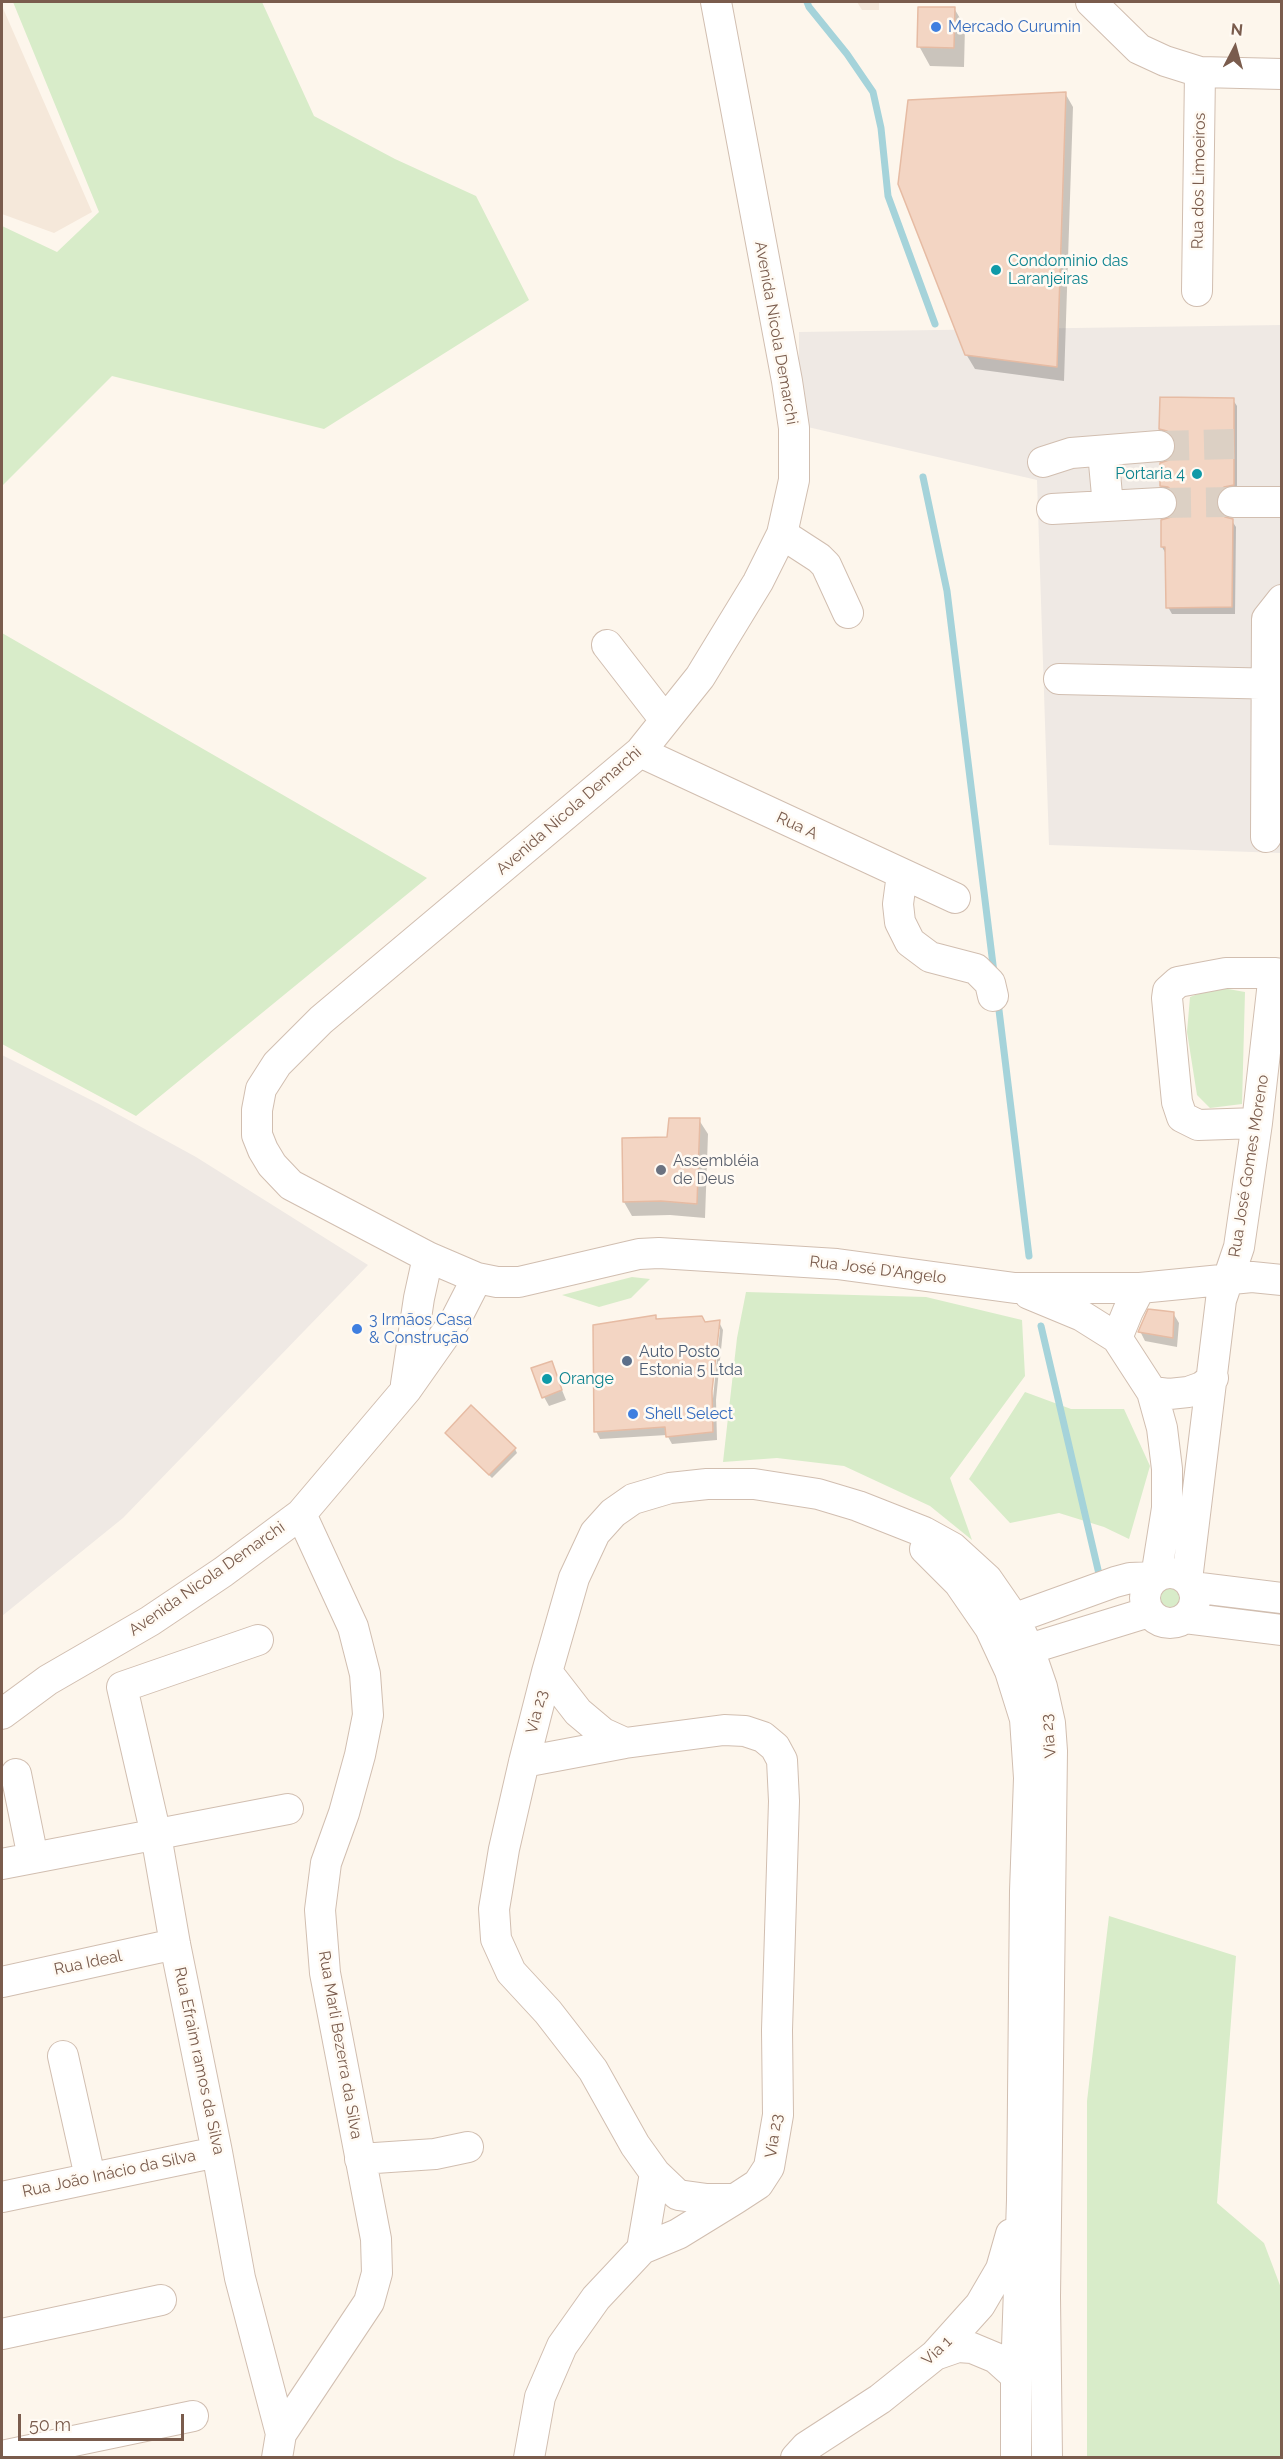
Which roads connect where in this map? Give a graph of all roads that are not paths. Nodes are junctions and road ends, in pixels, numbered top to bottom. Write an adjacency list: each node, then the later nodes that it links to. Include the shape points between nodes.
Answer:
1 (716, 2): 14 (street, Avenida Nicola Demarchi, via 794,428 794,480)
2 (1090, 2): 3 (street, via 1139,49)
3 (1200, 72): 4 (street); 5 (street, Rua dos Limoeiros)
4 (1281, 74)
5 (1197, 291)
6 (1159, 446): 7 (street)
7 (1103, 452): 8 (street, via 1071,453); 12 (street)
8 (1043, 462)
9 (1233, 502): 10 (street)
10 (1281, 502)
11 (1161, 503): 12 (street)
12 (1108, 506): 13 (street)
13 (1052, 509)
14 (782, 534): 16 (street, via 825,565); 20 (street, Avenida Nicola Demarchi, via 758,582 700,677)
15 (1281, 600): 19 (street, via 1267,619)
16 (848, 613)
17 (607, 645): 20 (street)
18 (1059, 679): 19 (street)
19 (1275, 684): 22 (street)
20 (665, 720): 21 (street, Avenida Nicola Demarchi)
21 (640, 752): 24 (street, Rua A); 29 (street, Avenida Nicola Demarchi, via 321,1020 277,1064 261,1089 257,1135 272,1165 291,1185)
22 (1274, 799): 23 (street)
23 (1266, 837)
24 (903, 874): 25 (street, Rua A); 27 (street, via 898,904 900,922 910,942 930,957 976,969 990,983)
25 (955, 898)
26 (1278, 973): 28 (street, Rua José Gomes Moreno); 28 (street, via 1226,973 1178,982 1167,998 1177,1102 1182,1117 1198,1125)
27 (993, 996)
28 (1257, 1123): 31 (street, Rua José Gomes Moreno, via 1239,1247)
29 (428, 1257): 30 (street, Avenida Nicola Demarchi); 37 (street)
30 (477, 1278): 33 (street, Rua José D'Angelo, via 519,1282 639,1254 659,1253 837,1264); 37 (street, Avenida Nicola Demarchi, via 456,1319)
31 (1229, 1280): 32 (street, Rua José D'Angelo); 34 (street, Rua José D'Angelo); 36 (street, Rua José Gomes Moreno, via 1221,1300)
32 (1281, 1280)
33 (1015, 1288): 34 (street, Rua José D'Angelo); 35 (street, via 1082,1316)
34 (1140, 1288): 35 (street)
35 (1117, 1338): 38 (street)
36 (1213, 1378): 38 (street, via 1188,1392); 41 (street, Rua José Gomes Moreno)
37 (406, 1390): 39 (street, Avenida Nicola Demarchi)
38 (1152, 1392): 40 (street, via 1167,1469 1167,1508)
39 (301, 1514): 48 (street, Avenida Nicola Demarchi, via 223,1572); 65 (street, Rua Marli Bezerra da Silva, via 352,1627 365,1674 368,1715 344,1813 326,1863 320,1910 325,1972)
40 (1156, 1577): 41 (street, via 1172,1573); 43 (street, via 1145,1597); 45 (street, via 1115,1582)
41 (1190, 1583): 42 (street); 44 (street, via 1194,1604)
42 (1281, 1598)
43 (1149, 1612): 44 (street, via 1162,1622); 49 (street)
44 (1185, 1618): 46 (street)
45 (1002, 1623): 49 (street, Via 23); 50 (street, Via 23, via 987,1579 953,1548 924,1532 818,1494 754,1484 670,1488 633,1499 595,1533 574,1578)
46 (1281, 1630)
47 (258, 1640): 57 (street, Rua Efraim ramos da Silva, via 122,1687)
48 (96, 1652): 51 (street, Avenida Nicola Demarchi, via 48,1680); 52 (street, Avenida Nicola Demarchi)
49 (1017, 1655): 70 (street, Via 23, via 1029,1778); 78 (street, Via 23, via 1044,1696 1052,1751)
50 (547, 1672): 53 (street, Via 23, via 578,1713 603,1733); 54 (street, Via 23)
51 (2, 1714)
52 (2, 1732)
53 (625, 1743): 54 (street); 69 (street, Via 23, via 724,1730 745,1731 763,1737 782,1760 778,2115 769,2167 758,2184)
54 (524, 1762): 66 (street, Via 23, via 494,1909 496,1940 511,1972 592,2070)
55 (16, 1774): 58 (street)
56 (288, 1809): 57 (street)
57 (156, 1835): 58 (street); 60 (street, Rua Efraim ramos da Silva)
58 (33, 1858): 59 (street)
59 (2, 1864)
60 (175, 1944): 61 (street, Rua Ideal); 64 (street, Rua Efraim ramos da Silva)
61 (2, 1982)
62 (63, 2056): 67 (street)
63 (468, 2147): 65 (street, via 435,2154)
64 (218, 2152): 67 (street, Rua João Inácio da Silva); 80 (street, Rua Efraim ramos da Silva, via 240,2278)
65 (360, 2159): 80 (street, Rua Marli Bezerra da Silva, via 376,2239 377,2273 369,2302)
66 (654, 2173): 69 (street, Via 23, via 678,2195); 71 (street)
67 (90, 2177): 68 (street, Rua João Inácio da Silva)
68 (2, 2197)
69 (735, 2199): 71 (street, via 678,2234)
70 (1022, 2200): 72 (street, Via 1, via 1001,2269); 74 (street, Via 23)
71 (642, 2249): 82 (street, via 596,2298 562,2346 540,2397)
72 (986, 2295): 74 (street); 76 (street, Via 1)
73 (161, 2300): 75 (street)
74 (1018, 2304): 77 (street, Via 23); 78 (street, via 1036,2320 1039,2401)
75 (2, 2334)
76 (935, 2355): 77 (street, via 958,2347 972,2348 996,2358); 83 (street, Via 1)
77 (1016, 2376): 84 (street, Via 23)
78 (1047, 2411): 85 (street, Via 23)
79 (194, 2416): 81 (street)
80 (279, 2446)
81 (2, 2456)
82 (528, 2457)
83 (796, 2457)
84 (1016, 2457)
85 (1047, 2457)

